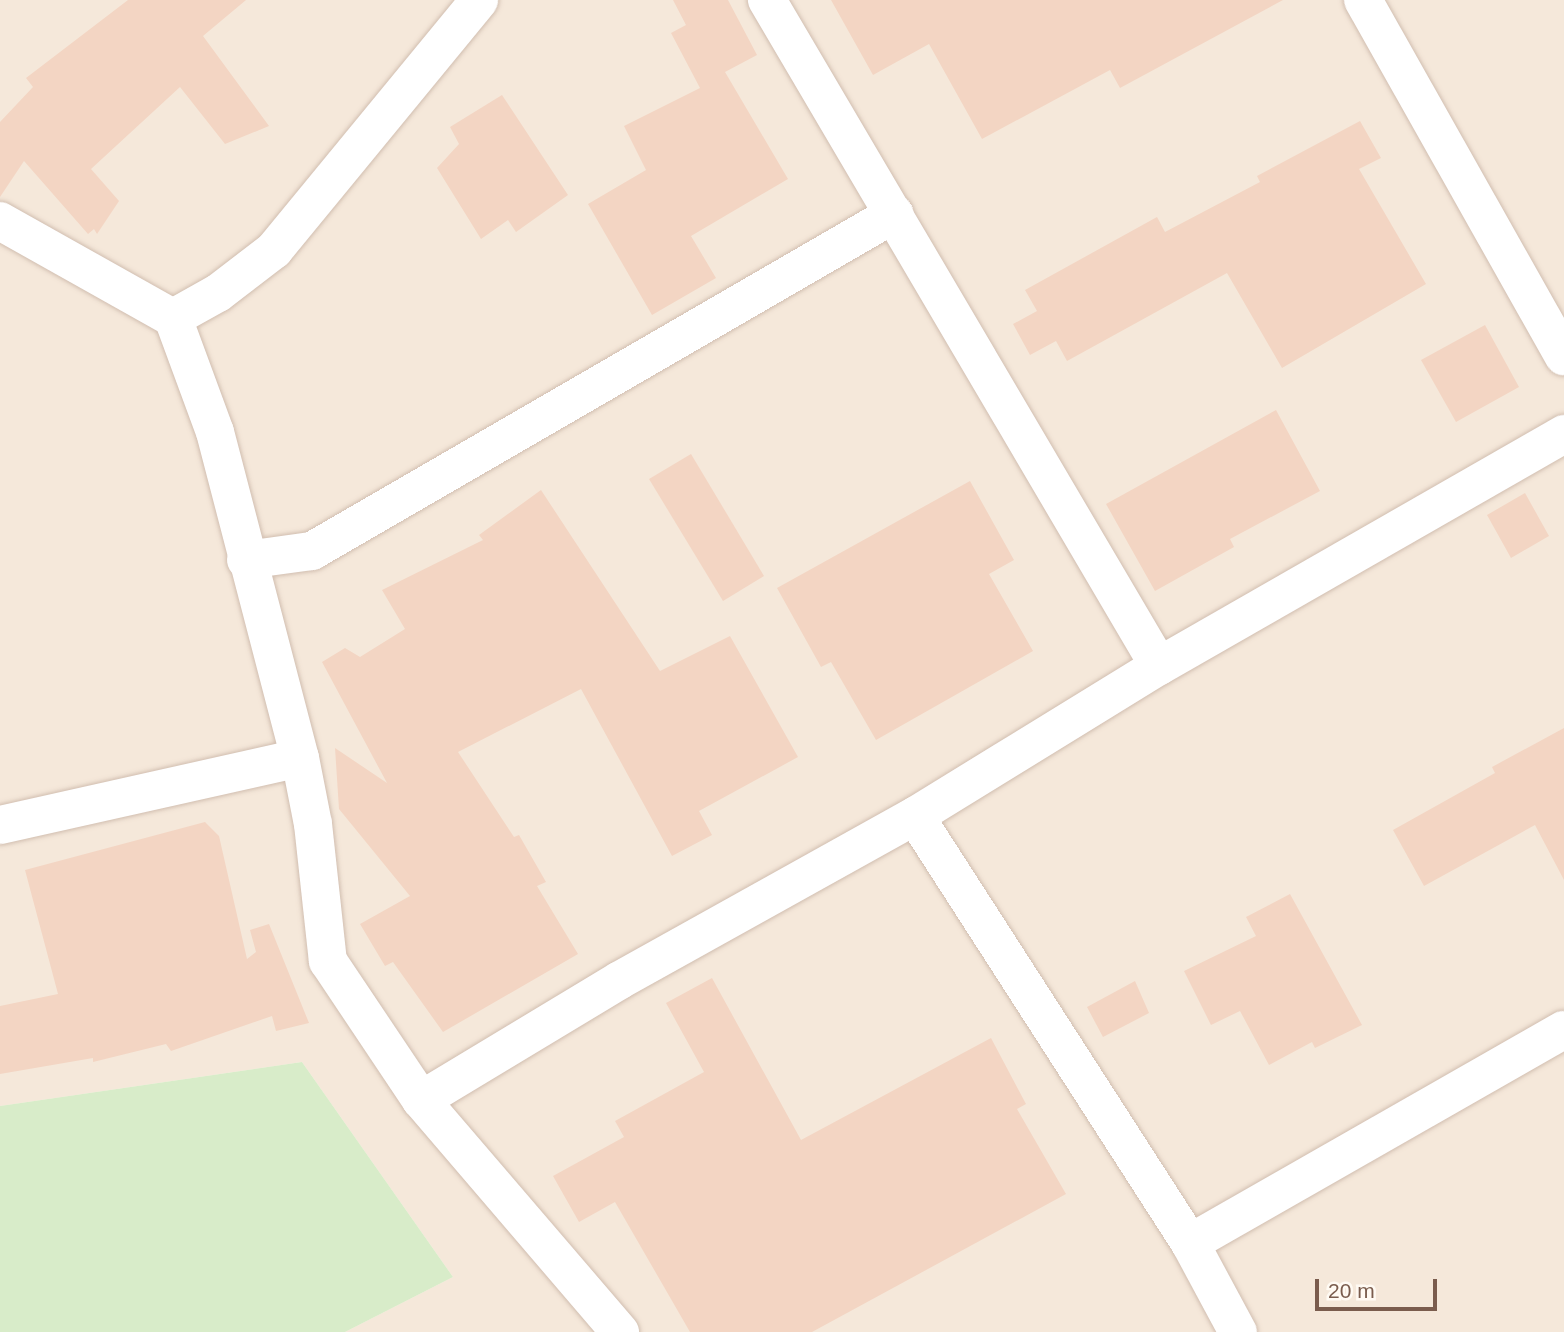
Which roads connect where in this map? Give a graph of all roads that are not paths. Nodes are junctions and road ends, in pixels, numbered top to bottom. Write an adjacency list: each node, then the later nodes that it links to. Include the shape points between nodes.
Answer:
1 (479, 0): 6 (street, via 274,250 218,293)
2 (767, 0): 4 (street)
3 (1363, 0): 7 (street)
4 (894, 214): 9 (street, via 312,551); 10 (street)
5 (0, 221): 6 (street)
6 (173, 318): 9 (street, via 215,432)
7 (1564, 356)
8 (1564, 434): 10 (street)
9 (246, 560): 11 (street)
10 (1159, 666): 12 (street)
11 (300, 758): 13 (street); 15 (street, via 313,824 328,961)
12 (915, 816): 15 (street, via 620,980); 16 (street)
13 (0, 825)
14 (1564, 1030): 16 (street)
15 (421, 1100): 17 (street)
16 (1190, 1243): 18 (street)
17 (620, 1332)
18 (1238, 1332)

